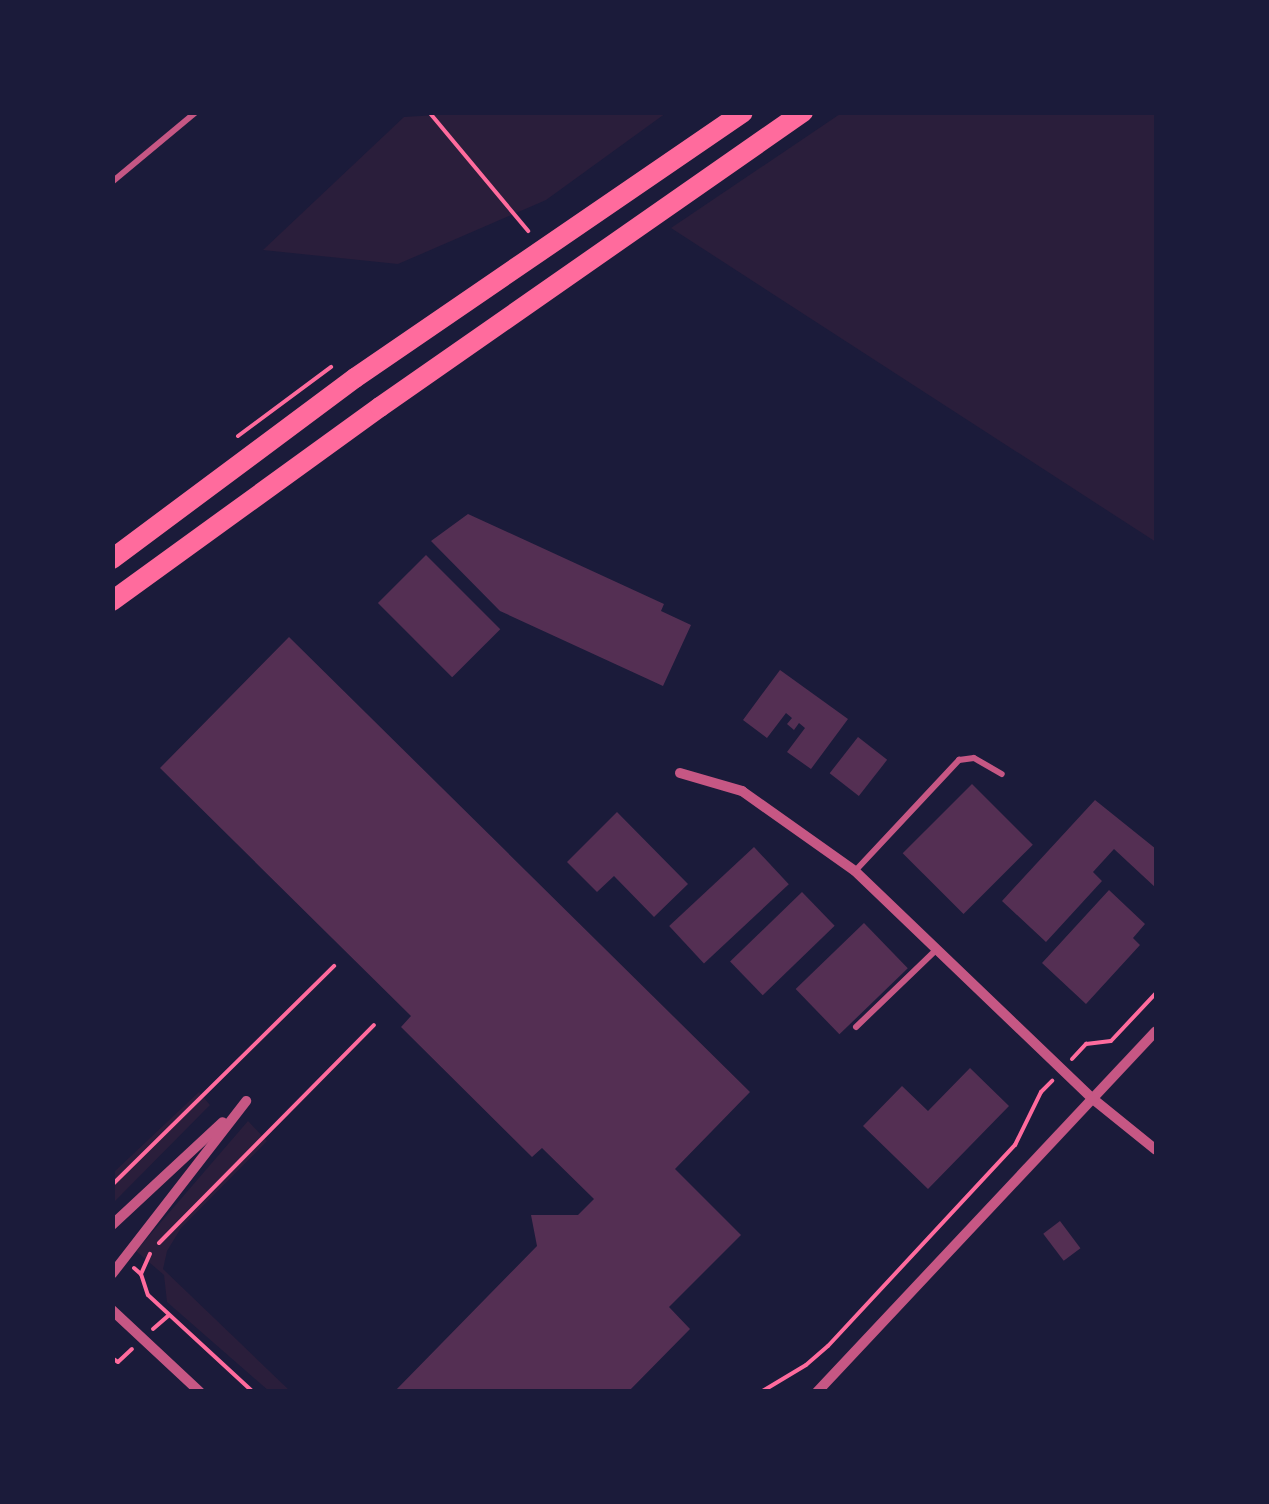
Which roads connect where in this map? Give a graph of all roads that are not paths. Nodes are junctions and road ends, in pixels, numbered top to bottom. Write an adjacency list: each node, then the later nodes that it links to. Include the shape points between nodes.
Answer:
1 (196, 112): 4 (lane)
2 (743, 112): 5 (highway, via 355,378)
3 (803, 112): 6 (highway)
4 (112, 182)
5 (112, 559)
6 (112, 601)
7 (680, 773): 9 (street, via 742,791)
8 (1002, 774): 9 (lane, via 974,758 960,760)
9 (855, 871): 10 (street)
10 (936, 949): 11 (lane); 13 (street)
11 (856, 1027)
12 (1156, 1031): 13 (street)
13 (1093, 1098): 14 (street); 19 (street)
14 (1156, 1150)
15 (112, 1225): 16 (street, via 246,1100)
16 (112, 1274)
17 (112, 1310): 18 (street)
18 (200, 1392)
19 (816, 1392)

